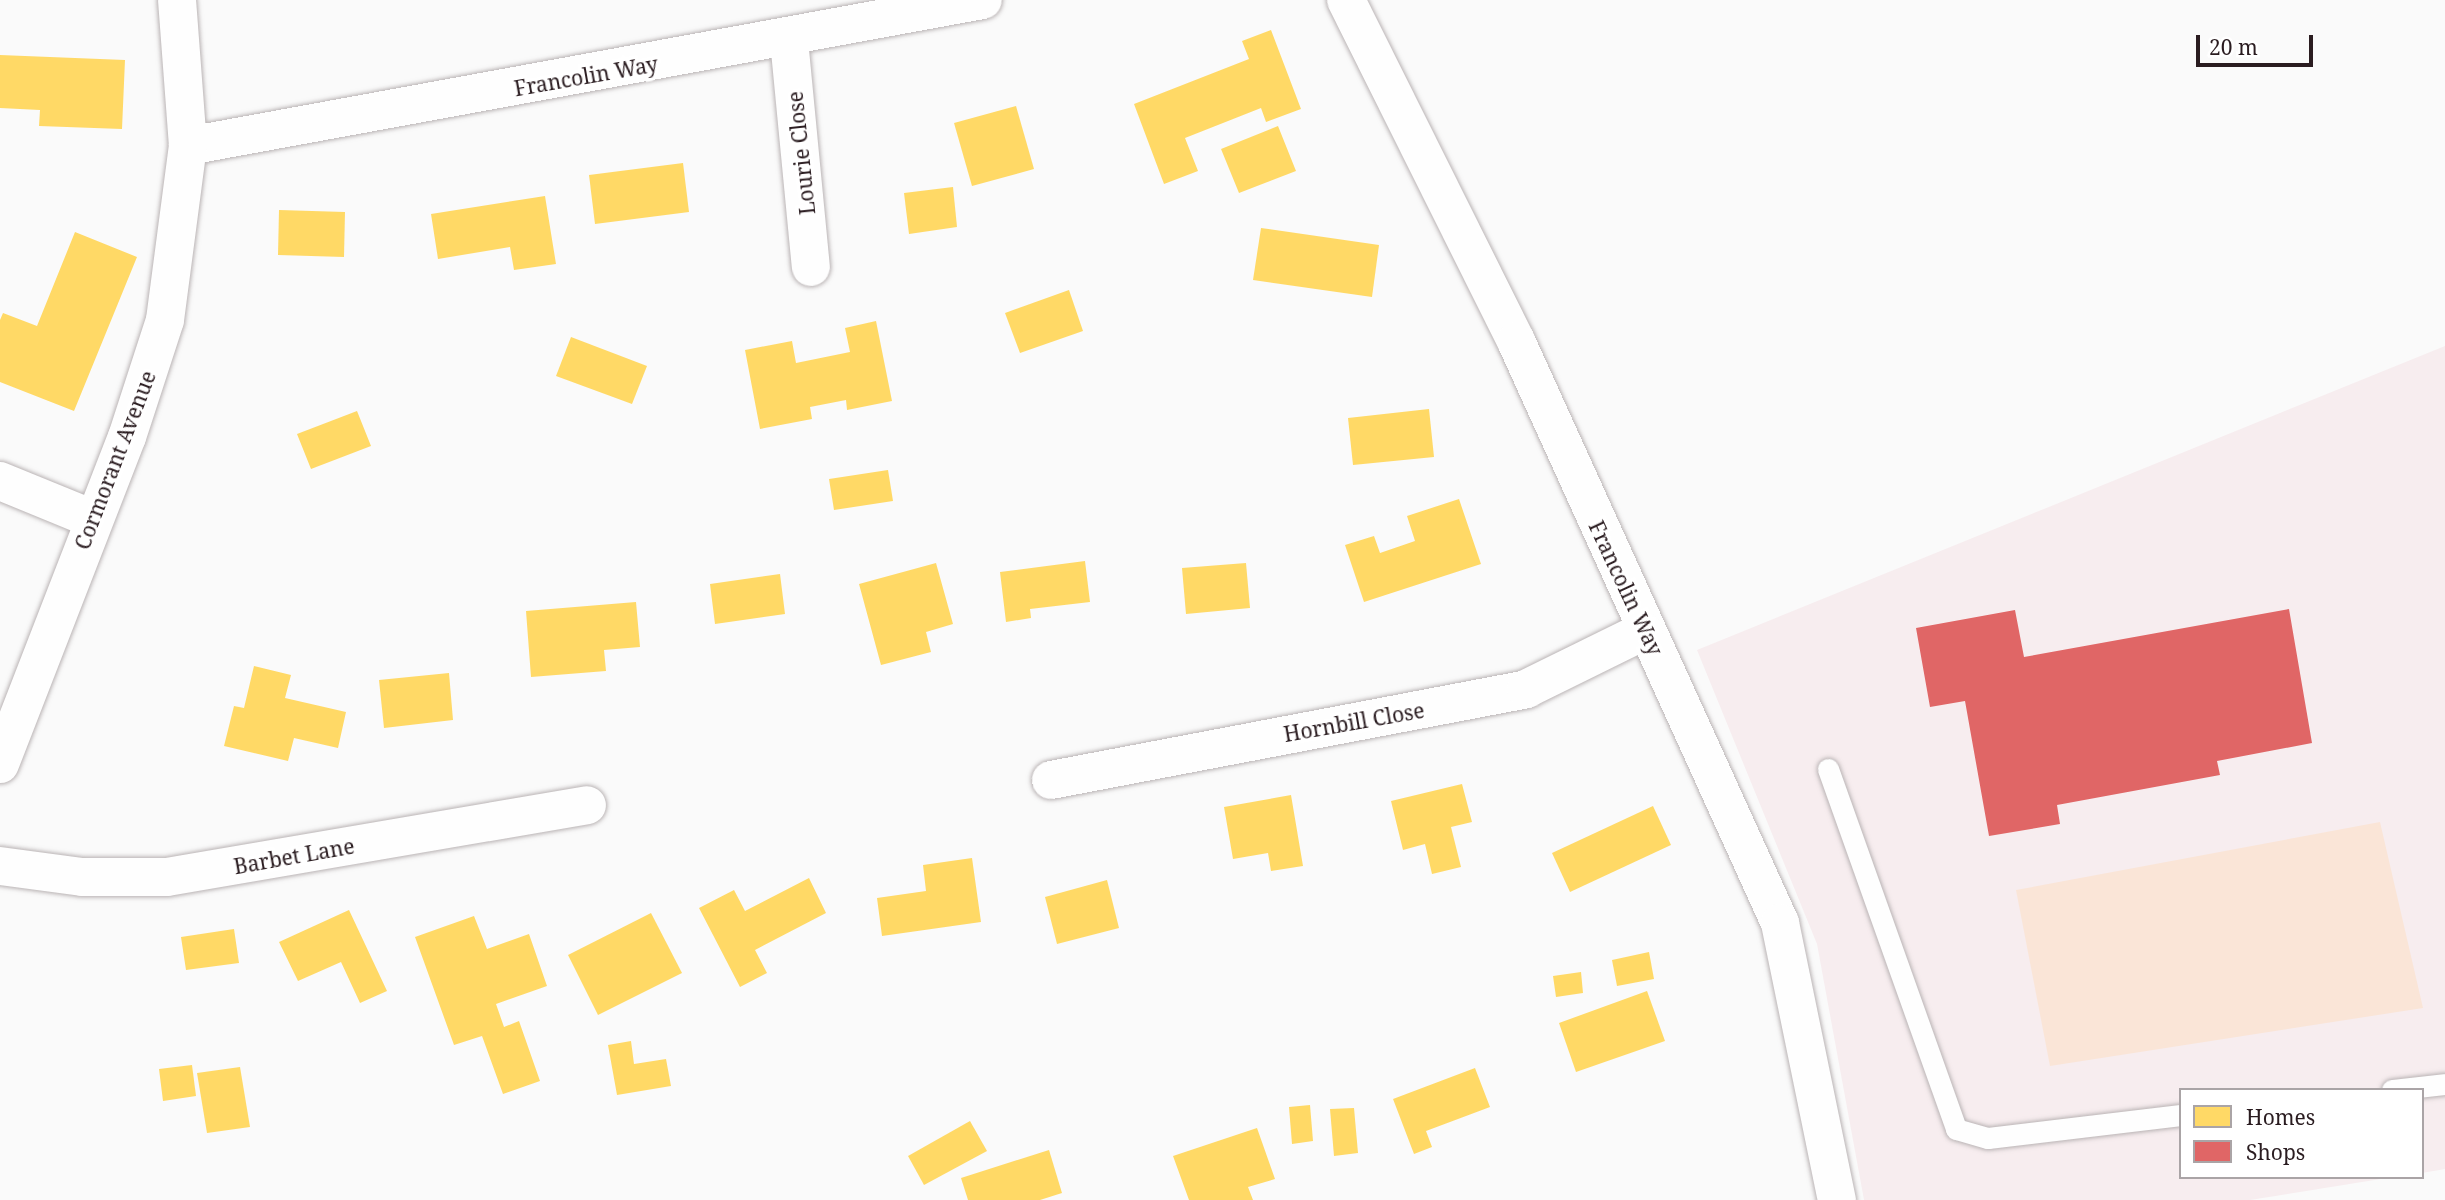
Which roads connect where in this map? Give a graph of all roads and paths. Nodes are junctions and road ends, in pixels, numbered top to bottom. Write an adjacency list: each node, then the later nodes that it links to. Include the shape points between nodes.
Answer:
1 (177, 0): 5 (street, Cormorant Avenue)
2 (983, 0): 4 (street, Francolin Way)
3 (1346, 0): 9 (street, Francolin Way, via 1516,341)
4 (789, 40): 5 (street, Francolin Way); 6 (street, Lourie Close)
5 (188, 146): 8 (street, Cormorant Avenue, via 165,320)
6 (811, 267)
7 (0, 481): 8 (street)
8 (93, 519): 10 (street, Cormorant Avenue)
9 (1644, 631): 12 (street, Hornbill Close, via 1526,689); 18 (street, Francolin Way, via 1780,923)
10 (0, 764)
11 (1828, 769): 17 (lane, via 1956,1129 1988,1138)
12 (1051, 780)
13 (587, 805): 14 (street, Barbet Lane, via 167,877 82,877)
14 (0, 866)
15 (2445, 1084): 16 (lane)
16 (2410, 1088)
17 (2179, 1115)
18 (1837, 1200)

